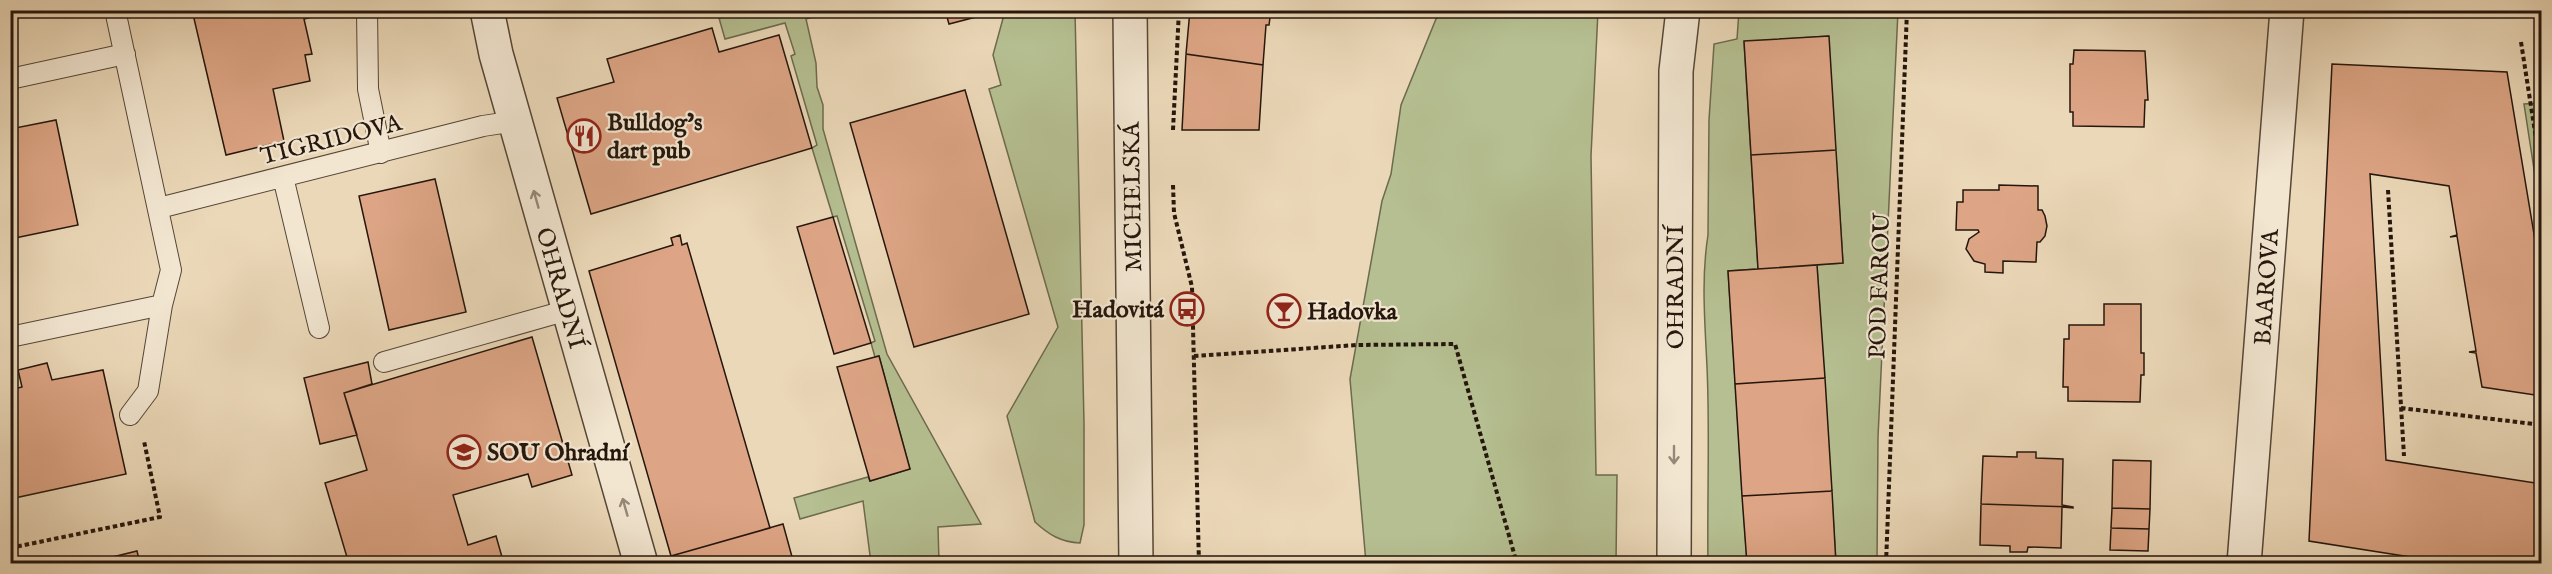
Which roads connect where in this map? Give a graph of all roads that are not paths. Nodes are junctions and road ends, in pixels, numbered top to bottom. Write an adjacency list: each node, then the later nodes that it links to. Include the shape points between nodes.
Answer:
1 (115, 10): 7 (lane)
2 (367, 10): 10 (lane, via 368,89)
3 (487, 10): 9 (street, OHRADNÍ)
4 (1130, 10): 20 (street, MICHELSKÁ)
5 (1683, 10): 21 (street, OHRADNÍ, one-way to 21, via 1676,71)
6 (2287, 10): 22 (street, BAAROVA)
7 (125, 54): 8 (lane); 12 (lane)
8 (10, 79)
9 (515, 121): 10 (lane, TIGRIDOVA); 14 (street, OHRADNÍ, one-way to 9)
10 (381, 153): 11 (lane, TIGRIDOVA)
11 (284, 177): 12 (lane, TIGRIDOVA); 15 (lane)
12 (159, 208): 13 (lane, via 171,270)
13 (162, 305): 16 (lane); 18 (lane, via 148,391)
14 (568, 310): 17 (lane); 19 (street, OHRADNÍ, one-way to 14)
15 (319, 328)
16 (10, 337)
17 (384, 362)
18 (133, 410)
19 (641, 564)
20 (1136, 564)
21 (1674, 564)
22 (2244, 564)

